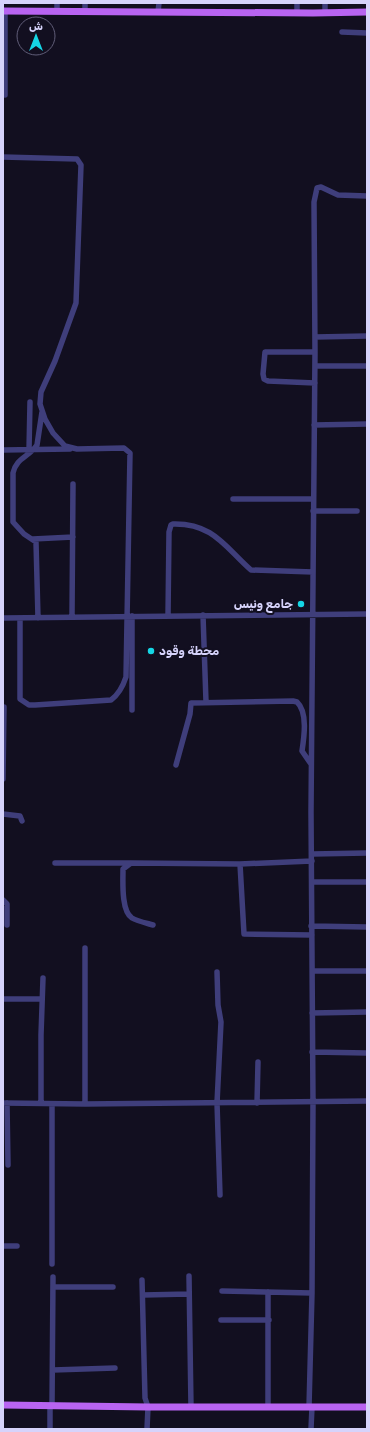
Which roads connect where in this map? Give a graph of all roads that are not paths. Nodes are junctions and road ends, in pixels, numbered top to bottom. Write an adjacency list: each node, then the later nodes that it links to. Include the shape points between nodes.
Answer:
1 (158, 3): 7 (street)
2 (297, 3): 10 (street)
3 (325, 3): 8 (street)
4 (57, 7): 5 (main road); 6 (main road)
5 (85, 7): 7 (main road)
6 (4, 11): 13 (street)
7 (158, 12): 10 (main road)
8 (325, 12): 9 (main road); 10 (main road)
9 (367, 12)
10 (297, 13)
11 (342, 32): 12 (street)
12 (367, 33)
13 (5, 95)
14 (3, 158): 23 (street, via 77,159 81,165 76,303 55,361 40,392)
15 (367, 196): 17 (street, via 338,195 321,186 317,188)
16 (367, 336): 17 (street)
17 (315, 337): 18 (street)
18 (315, 352): 19 (street); 21 (street, via 265,352 263,374 264,379 268,381)
19 (315, 366): 20 (street); 21 (street)
20 (367, 366)
21 (315, 383): 25 (street)
22 (30, 402): 28 (street)
23 (42, 410): 26 (street, via 60,442); 28 (street, via 38,440)
24 (367, 424): 25 (street)
25 (314, 425): 31 (street)
26 (77, 449): 28 (street); 40 (street, via 124,448 130,453)
27 (3, 450): 28 (street)
28 (32, 450): 35 (street, via 14,467 13,522 24,534)
29 (73, 484): 34 (street)
30 (233, 499): 31 (street)
31 (313, 500): 32 (street)
32 (313, 511): 33 (street); 36 (street)
33 (357, 511)
34 (73, 537): 35 (street); 42 (street)
35 (33, 539): 45 (street, via 36,542)
36 (313, 572): 37 (street); 41 (street, via 251,570 216,537 190,525 173,524 169,532)
37 (312, 614): 38 (street); 39 (street); 49 (street)
38 (367, 614)
39 (203, 615): 41 (street); 46 (street)
40 (130, 616): 41 (street); 42 (street); 44 (street, via 126,677 122,688 112,700 35,705 29,705 20,699); 48 (street)
41 (168, 616)
42 (72, 617): 45 (street)
43 (3, 618): 44 (street)
44 (20, 618): 45 (street)
45 (38, 618)
46 (206, 702): 49 (street, via 297,702 303,712 303,754); 50 (street, via 191,703)
47 (4, 707): 51 (street)
48 (132, 710)
49 (311, 764): 55 (street)
50 (176, 765)
51 (3, 779)
52 (3, 814): 53 (street, via 20,816)
53 (22, 821)
54 (367, 853): 55 (street)
55 (312, 854): 56 (street)
56 (312, 861): 59 (street); 60 (street)
57 (55, 863): 58 (street)
58 (131, 863): 59 (street); 64 (street, via 123,869 126,912 132,918)
59 (240, 864): 67 (street, via 244,934)
60 (312, 882): 61 (street); 65 (street)
61 (367, 882)
62 (3, 900): 63 (street, via 7,904)
63 (7, 925)
64 (153, 925)
65 (311, 926): 66 (street); 67 (street)
66 (367, 927)
67 (312, 935): 69 (street)
68 (85, 948): 87 (street)
69 (312, 971): 70 (street); 75 (street)
70 (367, 971)
71 (217, 972): 84 (street, via 221,1022)
72 (43, 978): 74 (street)
73 (3, 999): 74 (street)
74 (42, 999): 83 (street)
75 (312, 1012): 76 (street); 77 (street)
76 (367, 1012)
77 (312, 1052): 78 (street); 81 (street)
78 (367, 1053)
79 (258, 1062): 85 (street)
80 (367, 1101): 81 (street)
81 (313, 1102): 85 (street); 100 (street)
82 (5, 1103): 83 (street); 88 (street)
83 (41, 1103): 86 (street)
84 (217, 1103): 85 (street); 87 (street); 89 (street)
85 (257, 1103)
86 (52, 1104): 87 (street); 92 (street)
87 (85, 1104)
88 (8, 1165)
89 (220, 1194)
90 (3, 1246): 91 (street)
91 (17, 1246)
92 (52, 1264)
93 (189, 1276): 101 (street)
94 (53, 1277): 96 (street)
95 (142, 1280): 102 (street)
96 (53, 1287): 97 (street); 106 (street)
97 (113, 1287)
98 (222, 1292): 99 (street)
99 (268, 1292): 100 (street); 104 (street)
100 (312, 1293): 112 (street)
101 (189, 1294): 102 (street); 110 (street)
102 (142, 1295): 109 (street, via 145,1398)
103 (221, 1320): 104 (street)
104 (269, 1320): 111 (street)
105 (115, 1368): 106 (street)
106 (53, 1370): 108 (street)
107 (3, 1405): 108 (main road)
108 (51, 1406): 109 (main road); 114 (street)
109 (148, 1407): 110 (main road); 115 (street)
110 (191, 1407): 111 (main road)
111 (268, 1407): 112 (main road)
112 (310, 1407): 113 (main road); 116 (street)
113 (367, 1407)
114 (50, 1429)
115 (147, 1429)
116 (311, 1429)

